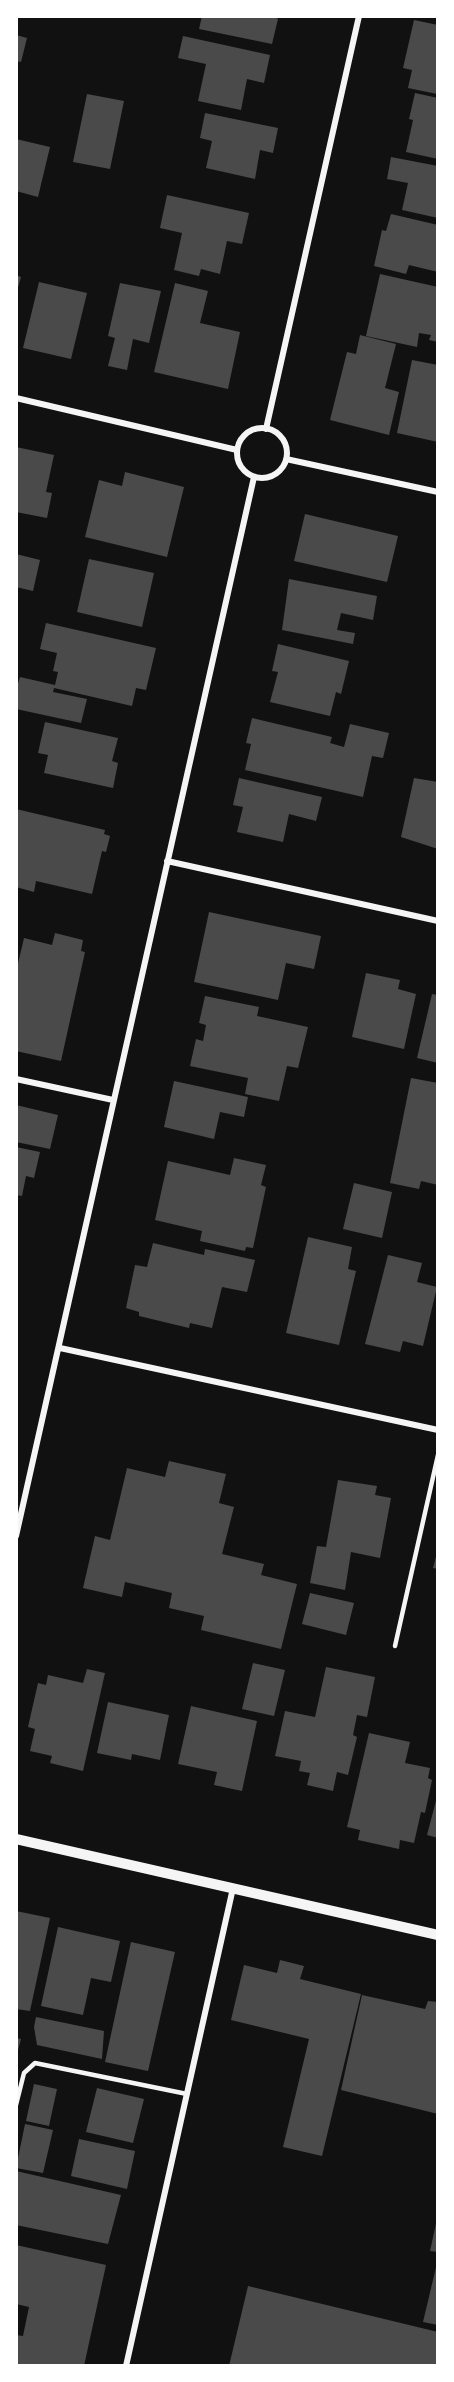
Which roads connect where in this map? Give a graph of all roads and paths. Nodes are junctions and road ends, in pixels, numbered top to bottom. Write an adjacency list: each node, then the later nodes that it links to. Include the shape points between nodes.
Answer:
1 (359, 16): 3 (street)
2 (16, 398): 4 (street)
3 (266, 429): 4 (street, via 250,431); 5 (street, via 280,436)
4 (237, 450): 6 (street, via 239,464)
5 (286, 459): 6 (street, via 270,477); 7 (street)
6 (254, 477): 8 (street)
7 (438, 492)
8 (167, 861): 9 (street); 11 (street)
9 (438, 921)
10 (16, 1079): 11 (street)
11 (113, 1100): 12 (street)
12 (60, 1348): 13 (street); 15 (street)
13 (438, 1430)
14 (438, 1455): 16 (lane)
15 (16, 1536)
16 (395, 1646)
17 (16, 1839): 18 (street)
18 (233, 1888): 19 (street); 20 (street)
19 (438, 1935)
20 (187, 2094): 21 (lane, via 35,2063 24,2073); 22 (street)
21 (16, 2105)
22 (126, 2366)

